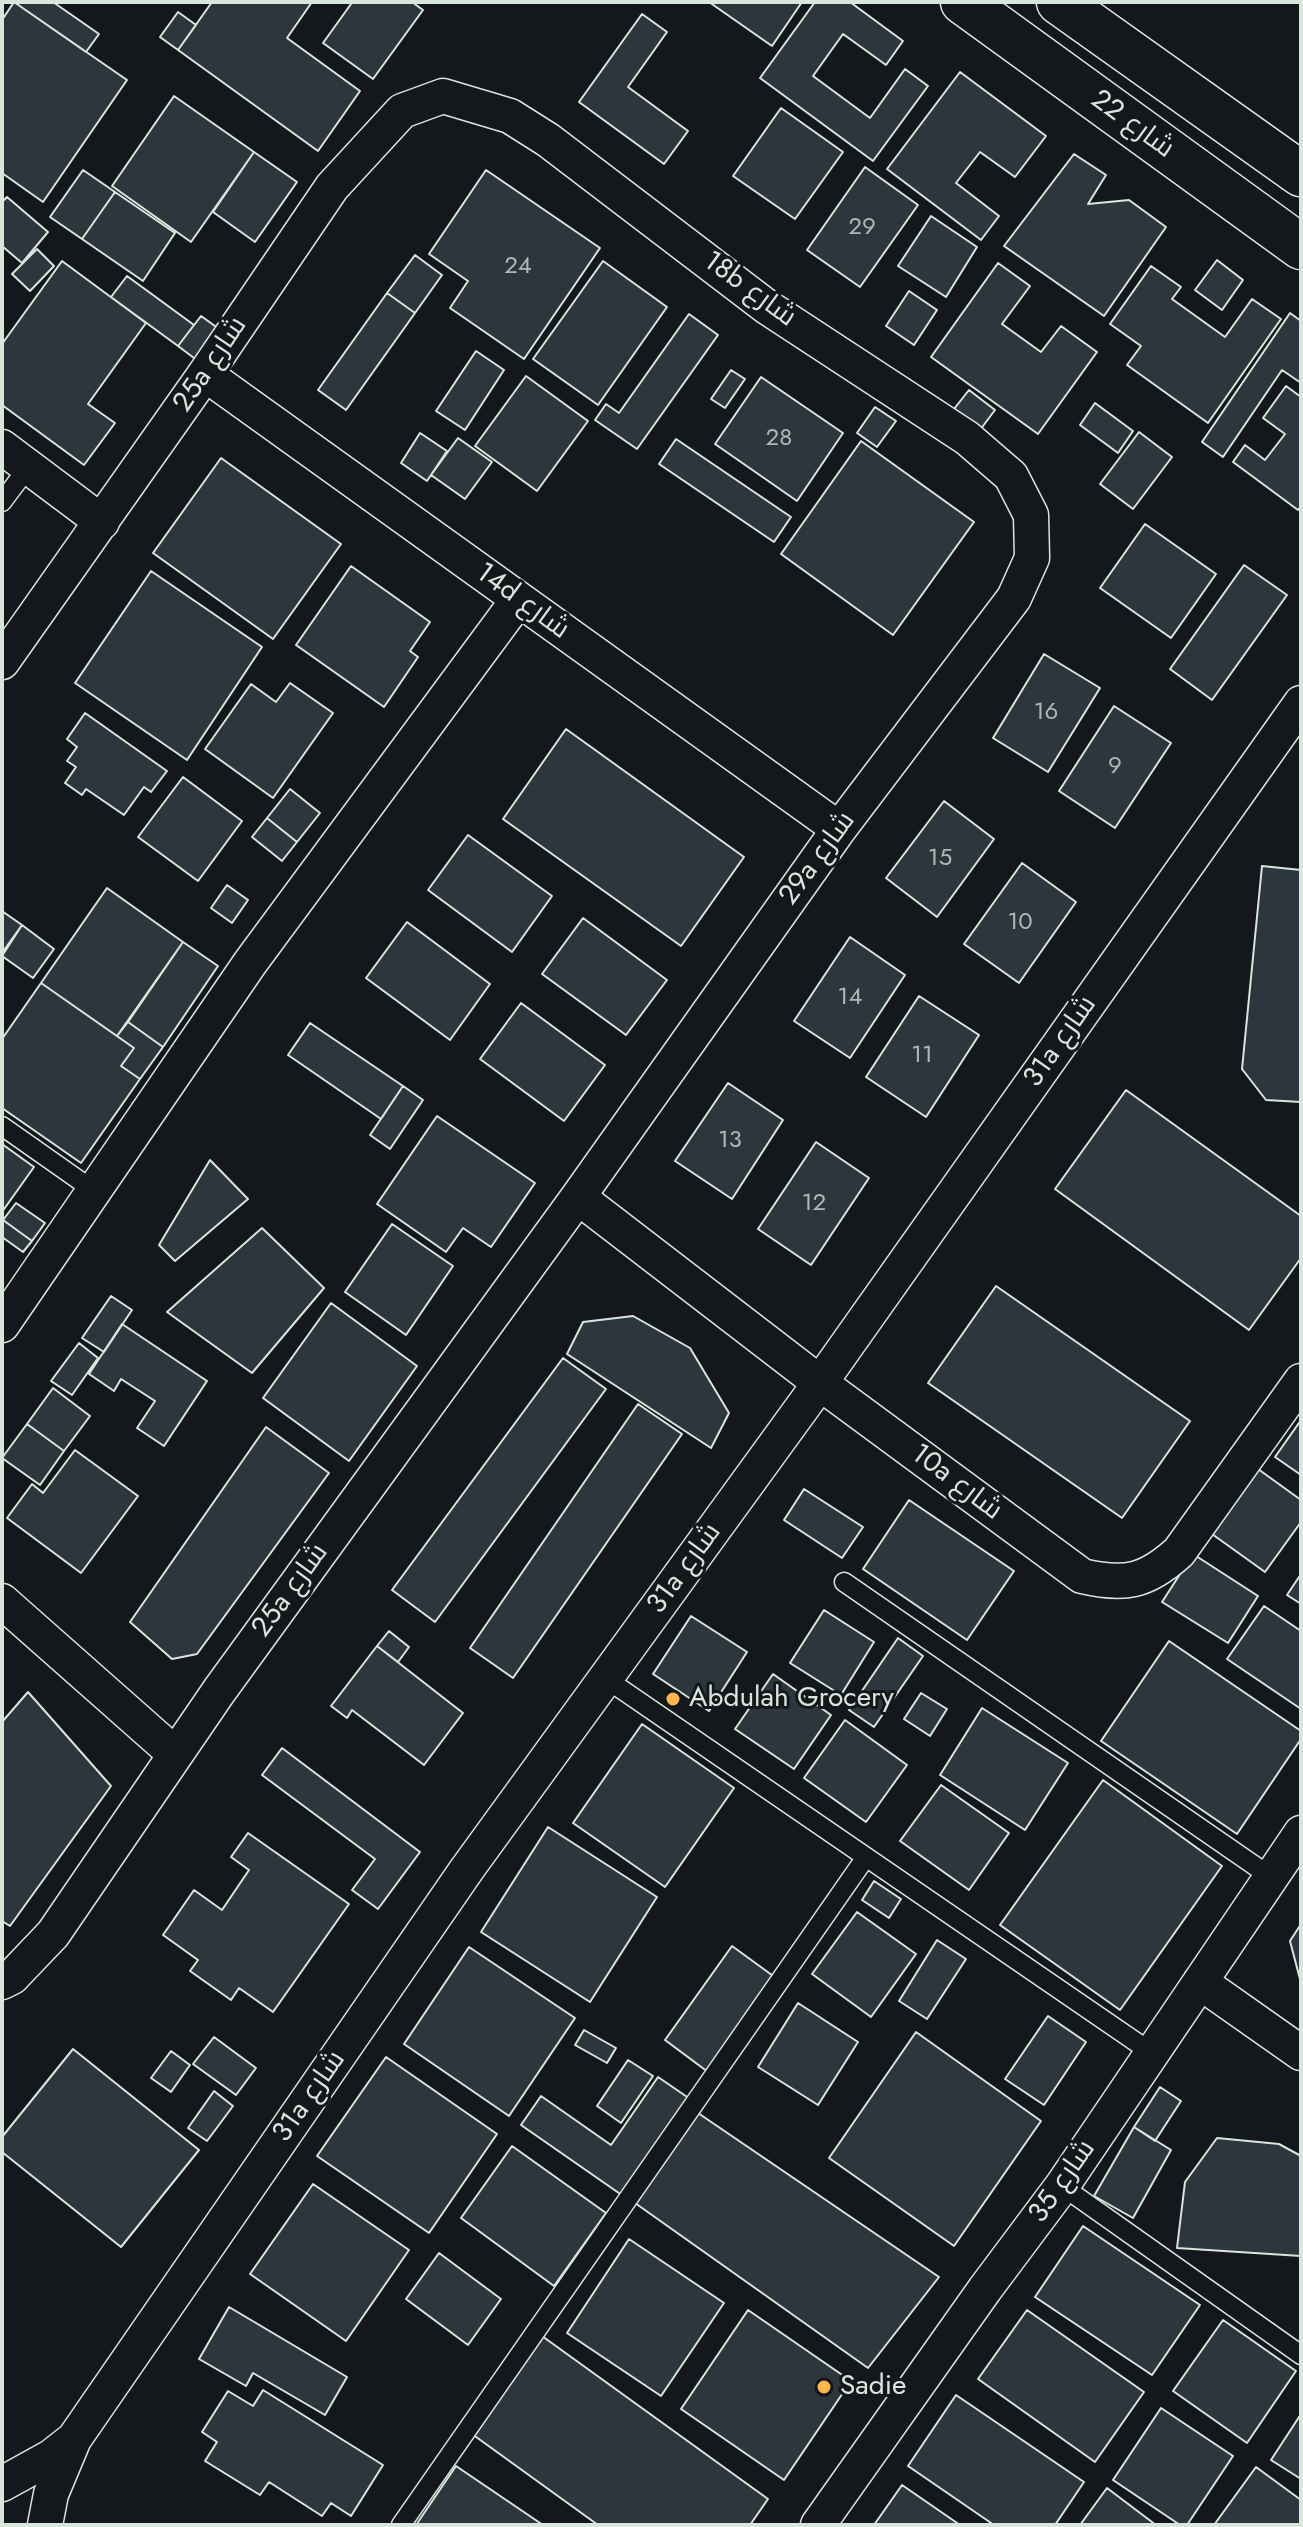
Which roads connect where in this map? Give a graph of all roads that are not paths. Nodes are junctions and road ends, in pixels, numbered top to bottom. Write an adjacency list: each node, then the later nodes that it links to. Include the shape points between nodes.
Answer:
1 (963, 2): 5 (street, شارع 22)
2 (1059, 2): 4 (street, شارع 22)
3 (443, 96): 6 (street, 25a شارع, via 402,111 332,187); 9 (street, 18b شارع, via 510,116 548,140 767,307 967,438 1011,476)
4 (1301, 174)
5 (1301, 247)
6 (205, 374): 10 (street, 25a شارع); 11 (street, 14d شارع)
7 (16, 457): 8 (lane); 10 (street)
8 (2, 502)
9 (1031, 515): 14 (street, 29a شارع, via 1032,558 1014,598)
10 (102, 522): 12 (street, 25a شارع)
11 (518, 600): 14 (street, 14d شارع); 16 (street, via 250,963)
12 (2, 662)
13 (1296, 722): 20 (street, 31a شارع)
14 (839, 829): 17 (street, 29a شارع)
15 (2, 1126): 16 (lane)
16 (93, 1190): 18 (street)
17 (578, 1197): 20 (street, 10a شارع); 24 (street, 25a شارع)
18 (2, 1325)
19 (1301, 1381): 20 (street, 10a شارع, via 1179,1552 1135,1580 1108,1582 1082,1576 1060,1562)
20 (820, 1383): 23 (street, 31a شارع)
21 (844, 1582): 27 (lane)
22 (2, 1601): 24 (street)
23 (605, 1678): 26 (lane); 34 (street, 31a شارع)
24 (175, 1754): 28 (street, 25a شارع, via 53,1934)
25 (1301, 1833): 27 (street, شارع 35)
26 (866, 1857): 30 (lane); 37 (lane)
27 (1271, 1877): 29 (street, شارع 35)
28 (2, 1982)
29 (1200, 1982): 30 (street, شارع 35); 31 (street)
30 (1152, 2053): 32 (street, شارع 35)
31 (1301, 2053)
32 (1062, 2186): 33 (lane); 38 (street, شارع 35)
33 (1301, 2355)
34 (74, 2439): 35 (street, 31a شارع); 36 (street, 31a شارع)
35 (10, 2475)
36 (45, 2525)
37 (401, 2525)
38 (818, 2525)

